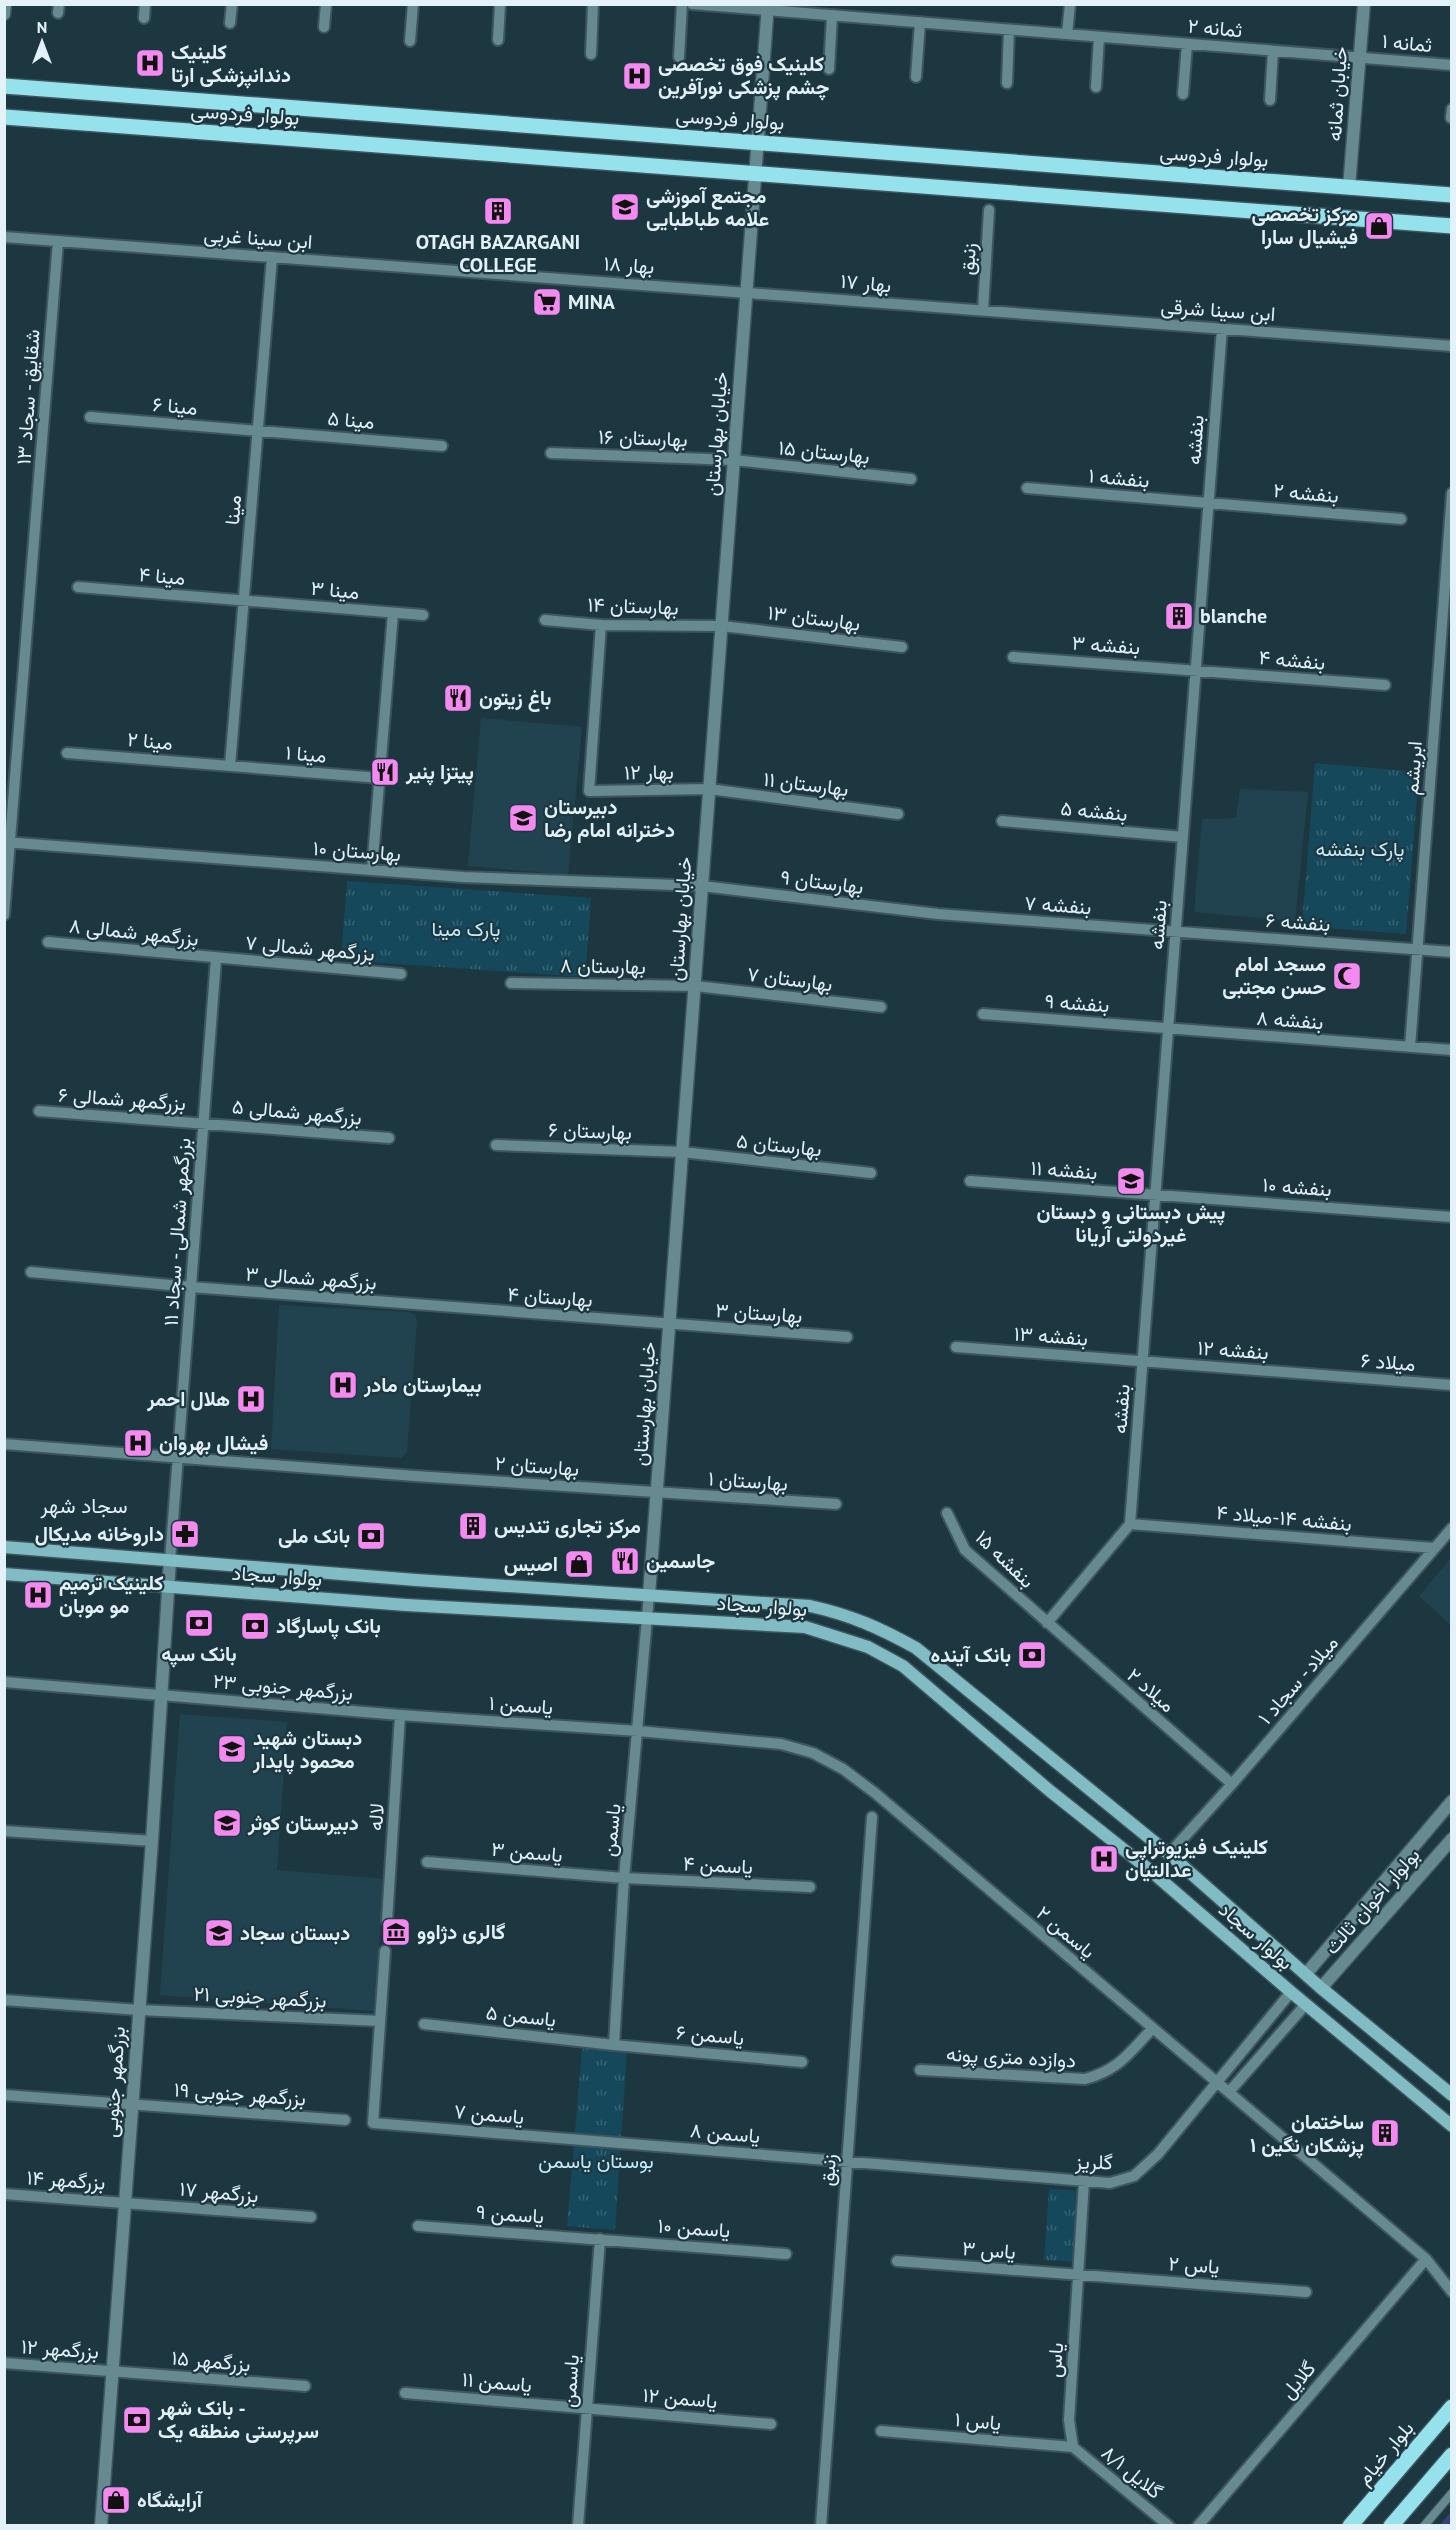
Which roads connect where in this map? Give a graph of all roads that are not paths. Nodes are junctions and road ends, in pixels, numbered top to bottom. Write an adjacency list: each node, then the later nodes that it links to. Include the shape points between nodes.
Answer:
1 (5, 4): 13 (street)
2 (146, 4): 15 (street)
3 (232, 4): 17 (street)
4 (326, 4): 18 (street)
5 (413, 4): 23 (street)
6 (500, 4): 22 (street)
7 (593, 4): 26 (street)
8 (682, 4): 27 (street)
9 (692, 4): 12 (street, ثمانه ۲)
10 (1070, 4): 20 (street)
11 (1364, 4): 28 (street, خیابان ثمانه)
12 (768, 8): 14 (street, ثمانه ۲); 40 (street, خیابان بهارستان)
13 (4, 14)
14 (832, 16): 16 (street, ثمانه ۲); 30 (street)
15 (144, 18)
16 (920, 22): 19 (street, ثمانه ۲); 31 (street)
17 (230, 23)
18 (324, 27)
19 (1009, 30): 20 (street, ثمانه ۲); 32 (street)
20 (1067, 34): 21 (street, ثمانه ۲)
21 (1099, 37): 24 (street, ثمانه ۲); 34 (street)
22 (498, 40)
23 (410, 41)
24 (1187, 44): 25 (street, ثمانه ۲); 35 (street)
25 (1273, 51): 28 (street, ثمانه ۲); 36 (street)
26 (591, 54)
27 (679, 57)
28 (1359, 57): 29 (street, ثمانه ۱); 42 (street, خیابان ثمانه)
29 (1452, 65)
30 (829, 69)
31 (916, 77)
32 (1006, 83)
33 (4, 86): 40 (main road, بولوار فردوسی)
34 (1096, 87)
35 (1183, 94)
36 (1270, 100)
37 (1452, 109): 39 (street)
38 (4, 117): 41 (main road, بولوار فردوسی)
39 (1451, 118)
40 (758, 142): 41 (street, خیابان بهارستان); 42 (main road, بولوار فردوسی)
41 (755, 174): 45 (main road, بولوار فردوسی); 50 (street, خیابان بهارستان)
42 (1349, 187): 43 (main road, بولوار فردوسی)
43 (1452, 195)
44 (989, 210): 51 (street, زنبق)
45 (1452, 226)
46 (4, 237): 47 (street, ابن سینا غربی)
47 (58, 241): 48 (street, ابن سینا غربی); 82 (street, شقایق - سجاد ۱۳)
48 (272, 257): 49 (street, ابن سینا غربی); 55 (street, مینا)
49 (508, 274): 50 (street, بهار ۱۸)
50 (746, 292): 51 (street, بهار ۱۷); 58 (street, خیابان بهارستان)
51 (983, 310): 52 (street, ابن سینا شرقی)
52 (1222, 328): 53 (street, ابن سینا شرقی); 62 (street, بنفشه)
53 (1452, 346)
54 (90, 417): 55 (street, مینا ۶)
55 (257, 431): 56 (street, مینا ۵); 65 (street, مینا)
56 (442, 446)
57 (551, 453): 58 (street, بهارستان ۱۶)
58 (734, 460): 59 (street, بهارستان ۱۵); 70 (street, خیابان بهارستان)
59 (911, 479)
60 (1027, 488): 62 (street, بنفشه ۱)
61 (1452, 493): 89 (street, ابریشم)
62 (1208, 503): 63 (street, بنفشه ۲); 73 (street, بنفشه)
63 (1401, 519)
64 (78, 587): 65 (street, مینا ۴)
65 (244, 600): 66 (street, مینا ۳); 76 (street, مینا)
66 (393, 613): 67 (street, مینا ۳); 77 (street)
67 (423, 615)
68 (544, 620): 69 (street, بهارستان ۱۴)
69 (601, 625): 70 (street, بهارستان ۱۴); 78 (street, بهار ۱۲, via 589,791)
70 (722, 626): 71 (street, بهارستان ۱۳); 78 (street, خیابان بهارستان)
71 (902, 647)
72 (1013, 657): 73 (street, بنفشه ۳)
73 (1196, 669): 74 (street, بنفشه ۴); 81 (street, بنفشه)
74 (1385, 686)
75 (67, 753): 76 (street, مینا ۲)
76 (230, 766): 77 (street, مینا ۱)
77 (380, 778): 83 (street)
78 (709, 789): 79 (street, بهارستان ۱۱); 84 (street, خیابان بهارستان)
79 (898, 814)
80 (1002, 821): 81 (street, بنفشه ۵)
81 (1183, 837): 87 (street, بنفشه)
82 (7, 842): 83 (street, بهارستان ۱۰); 86 (street, شقایق - سجاد ۱۳)
83 (372, 870): 84 (street, بهارستان ۱۰)
84 (702, 886): 85 (street, بهارستان ۹); 94 (street, خیابان بهارستان)
85 (938, 914): 87 (street, بنفشه ۷)
86 (4, 915)
87 (1176, 932): 89 (street, بنفشه ۶); 97 (street, بنفشه)
88 (48, 942): 91 (street, بزرگمهر شمالی ۸)
89 (1417, 949): 90 (street, بنفشه ۶); 98 (street, ابریشم)
90 (1452, 952)
91 (216, 959): 92 (street, بزرگمهر شمالی ۷); 101 (street, بزرگمهر شمالی - سجاد ۱۱)
92 (401, 974)
93 (511, 983): 94 (street, بهارستان ۸)
94 (695, 986): 95 (street, بهارستان ۷); 104 (street, خیابان بهارستان)
95 (881, 1007)
96 (983, 1014): 97 (street, بنفشه ۹)
97 (1168, 1028): 98 (street, بنفشه ۸); 107 (street, بنفشه)
98 (1410, 1047): 99 (street, بنفشه ۸)
99 (1452, 1050)
100 (39, 1111): 101 (street, بزرگمهر شمالی ۶)
101 (203, 1122): 102 (street, بزرگمهر شمالی ۵); 110 (street, بزرگمهر شمالی - سجاد ۱۱)
102 (389, 1138)
103 (496, 1145): 104 (street, بهارستان ۶)
104 (682, 1152): 105 (street, بهارستان ۵); 112 (street, خیابان بهارستان)
105 (871, 1173)
106 (970, 1180): 107 (street, بنفشه ۱۱)
107 (1156, 1195): 108 (street, بنفشه ۱۰); 115 (street, بنفشه)
108 (1452, 1217)
109 (31, 1272): 110 (street, بزرگمهر شمالی ۳)
110 (191, 1287): 111 (street, بزرگمهر شمالی ۳); 119 (street, بزرگمهر شمالی - سجاد ۱۱)
111 (429, 1306): 112 (street, بهارستان ۴)
112 (669, 1324): 113 (street, بهارستان ۳); 120 (street, خیابان بهارستان)
113 (847, 1337)
114 (956, 1347): 115 (street, بنفشه ۱۳)
115 (1143, 1361): 116 (street, بنفشه ۱۲); 123 (street, بنفشه)
116 (1321, 1375): 117 (street, میلاد ۶)
117 (1452, 1385)
118 (4, 1444): 119 (street, بهارستان ۲)
119 (178, 1458): 120 (street, بهارستان ۲); 127 (street, بزرگمهر شمالی - سجاد ۱۱)
120 (657, 1493): 121 (street, بهارستان ۱); 130 (street, خیابان بهارستان)
121 (836, 1504)
122 (947, 1513): 132 (street, بنفشه ۱۵, via 965,1550)
123 (1130, 1524): 126 (street, بنفشه ۱۴-میلاد ۴); 132 (street)
124 (1452, 1528): 126 (street, میلاد - سجاد ۱)
125 (4, 1547): 127 (main road, بولوار سجاد)
126 (1434, 1548): 137 (street, میلاد - سجاد ۱)
127 (170, 1560): 129 (street, بزرگمهر جنوبی); 130 (main road, بولوار سجاد)
128 (4, 1575): 129 (main road, بولوار سجاد)
129 (169, 1587): 131 (main road, بولوار سجاد); 134 (street, بزرگمهر جنوبی)
130 (649, 1595): 131 (street, یاسمن); 143 (main road, بولوار سجاد, via 810,1606 878,1627 916,1648)
131 (647, 1619): 136 (street, یاسمن); 151 (main road, بولوار سجاد, via 805,1627 868,1647 903,1666)
132 (1047, 1623): 137 (street, میلاد ۲)
133 (4, 1682): 134 (street, بزرگمهر جنوبی ۲۳)
134 (162, 1695): 135 (street, بزرگمهر جنوبی ۲۳); 142 (street, بزرگمهر جنوبی)
135 (400, 1715): 136 (street, یاسمن ۱); 147 (street, لاله)
136 (638, 1731): 145 (street, یاسمن); 157 (street, یاسمن ۲, via 781,1744 813,1753 843,1769)
137 (1232, 1784): 143 (street, میلاد - سجاد ۱)
138 (1452, 1801): 149 (street)
139 (872, 1817): 169 (street, زنبق)
140 (4, 1831): 142 (street)
141 (1452, 1839): 150 (street, بولوار اخوان ثالث)
142 (152, 1841): 154 (street, بزرگمهر جنوبی)
143 (1169, 1854): 149 (main road, بولوار سجاد)
144 (427, 1862): 145 (street, یاسمن ۳)
145 (624, 1878): 146 (street, یاسمن ۴); 158 (street, یاسمن)
146 (810, 1887)
147 (387, 1921)
148 (384, 1951): 155 (street)
149 (1306, 1974): 150 (main road, بولوار سجاد); 151 (main road)
150 (1321, 1988): 153 (main road); 164 (main road, بولوار سجاد)
151 (1291, 1992): 153 (main road, بولوار سجاد); 161 (street, گلریز)
152 (4, 2000): 154 (street, بزرگمهر جنوبی ۲۱)
153 (1306, 2004): 162 (street); 167 (main road, بولوار سجاد)
154 (139, 2010): 155 (street, بزرگمهر جنوبی ۲۱); 165 (street, بزرگمهر جنوبی)
155 (380, 2021): 168 (street, یاسمن ۷, via 373,2123)
156 (424, 2024): 158 (street, یاسمن ۵)
157 (1152, 2029): 160 (street, دوازده متری پونه, via 1106,2074 1085,2079); 161 (street, یاسمن ۲)
158 (614, 2045): 159 (street, یاسمن ۶)
159 (802, 2062)
160 (920, 2070)
161 (1215, 2081): 162 (street, یاسمن ۲); 170 (street, گلریز, via 1158,2154 1134,2176 1110,2183)
162 (1228, 2092): 177 (street, یاسمن ۲)
163 (4, 2095): 165 (street, بزرگمهر جنوبی ۱۹)
164 (1452, 2095)
165 (132, 2104): 166 (street, بزرگمهر جنوبی ۱۹); 172 (street, بزرگمهر جنوبی)
166 (345, 2120)
167 (1452, 2126)
168 (601, 2141): 169 (street, یاسمن ۸)
169 (846, 2161): 170 (street, گلریز); 195 (street, زنبق)
170 (1084, 2181): 179 (street, یاس)
171 (4, 2193): 172 (street, بزرگمهر ۱۴)
172 (125, 2202): 173 (street, بزرگمهر ۱۷); 183 (street, بزرگمهر جنوبی)
173 (310, 2217)
174 (418, 2226): 175 (street, یاسمن ۹)
175 (600, 2239): 176 (street, یاسمن ۱۰); 187 (street, یاسمن)
176 (786, 2254)
177 (1426, 2259): 181 (street, یاسمن ۲); 197 (street, گلایل)
178 (897, 2261): 179 (street, یاس ۳)
179 (1079, 2275): 180 (street, یاس ۲); 190 (street, یاس, via 1069,2420)
180 (1306, 2292)
181 (1452, 2292)
182 (4, 2363): 183 (street, بزرگمهر ۱۲)
183 (113, 2371): 184 (street, بزرگمهر ۱۵); 193 (street, بزرگمهر جنوبی)
184 (305, 2386)
185 (405, 2392): 187 (street, یاسمن ۱۱)
186 (1452, 2407): 198 (main road, بلوار خیام)
187 (586, 2408): 188 (street, یاسمن ۱۲); 194 (street, یاسمن)
188 (771, 2424)
189 (881, 2431): 190 (street, یاس ۱)
190 (1073, 2447): 196 (street, گلایل ۸/۱)
191 (1452, 2455): 199 (main road)
192 (1452, 2493): 200 (street)
193 (101, 2526)
194 (578, 2526)
195 (821, 2526)
196 (1169, 2526)
197 (1198, 2526)
198 (1350, 2526)
199 (1391, 2526)
200 (1424, 2526)

